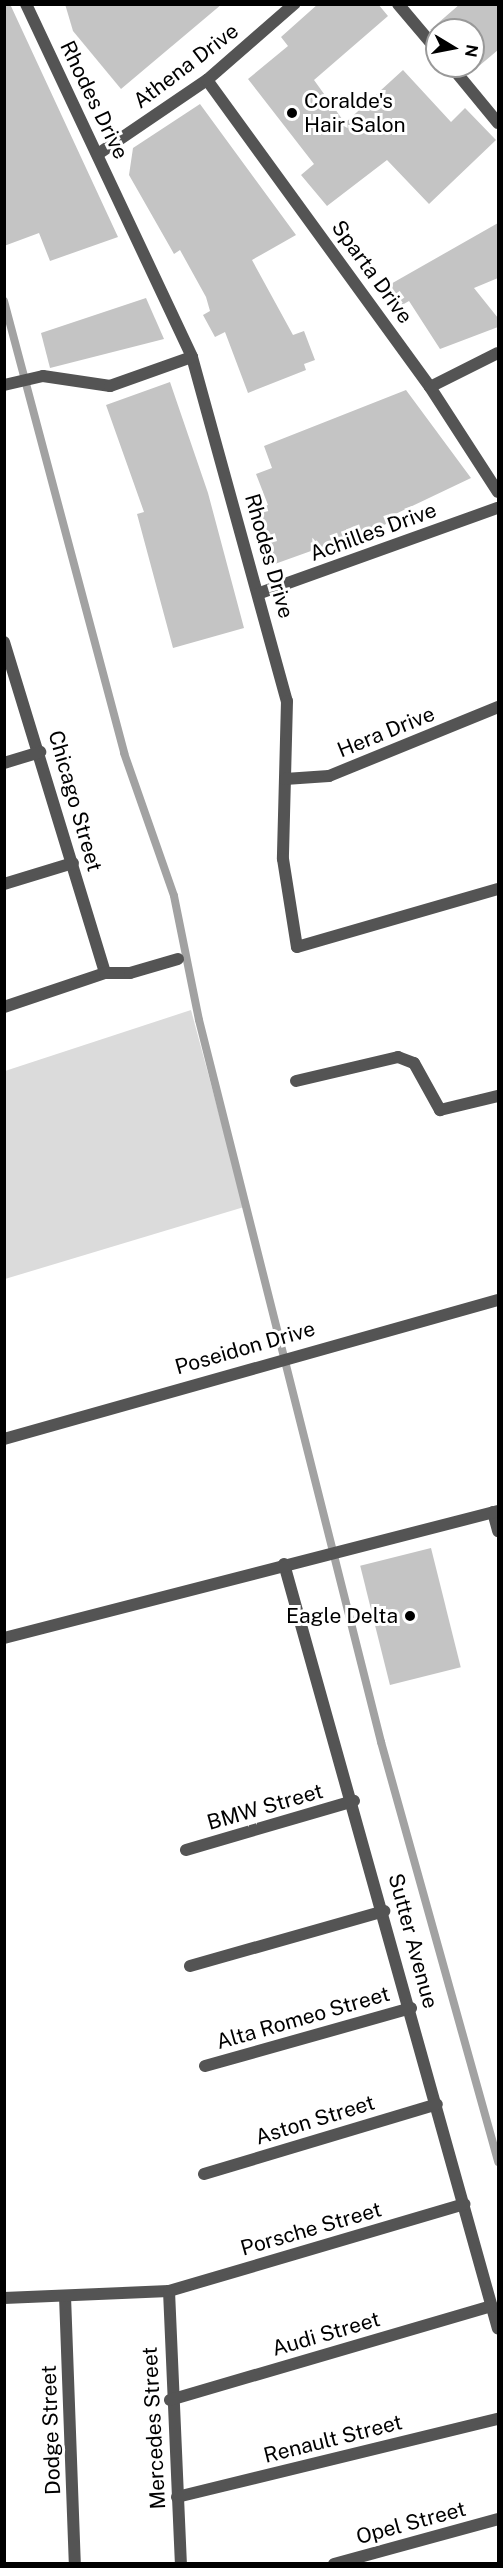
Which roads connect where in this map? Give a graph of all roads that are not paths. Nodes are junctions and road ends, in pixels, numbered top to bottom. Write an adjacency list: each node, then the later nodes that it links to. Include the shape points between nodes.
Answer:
1 (26, 4): 8 (street, Rhodes Drive)
2 (294, 4): 6 (street, Athena Drive)
3 (398, 4): 4 (street)
4 (425, 36)
5 (461, 78): 7 (street)
6 (207, 80): 8 (street, Athena Drive); 12 (street, Sparta Drive)
7 (498, 123)
8 (98, 154): 10 (street, Rhodes Drive)
9 (498, 353): 12 (street)
10 (192, 357): 11 (street, via 110,386 43,376); 15 (street, Rhodes Drive)
11 (4, 385)
12 (430, 387): 13 (street, Sparta Drive)
13 (498, 492)
14 (498, 508): 15 (street, Achilles Drive)
15 (260, 593): 20 (street, Rhodes Drive, via 287,701)
16 (6, 642): 18 (street, Chicago Street)
17 (498, 707): 20 (street, Hera Drive, via 329,776)
18 (40, 752): 19 (street); 21 (street, Chicago Street)
19 (4, 763)
20 (285, 779): 23 (street, Rhodes Drive, via 283,859 297,947)
21 (73, 863): 22 (street); 25 (street, Chicago Street)
22 (4, 884)
23 (498, 889)
24 (178, 958): 25 (street, via 130,973)
25 (105, 973): 26 (street)
26 (4, 1006)
27 (296, 1081): 28 (street, via 398,1057 414,1063 440,1110)
28 (498, 1096)
29 (498, 1300): 30 (street, Poseidon Drive, via 306,1350)
30 (4, 1439)
31 (496, 1511): 32 (street); 33 (street)
32 (498, 1531)
33 (284, 1564): 34 (street); 35 (street, Sutter Avenue)
34 (4, 1638)
35 (354, 1801): 36 (street, BMW Street); 37 (street, Sutter Avenue)
36 (186, 1850)
37 (384, 1911): 38 (street); 39 (street, Sutter Avenue)
38 (190, 1966)
39 (411, 2008): 40 (street, Alta Romeo Street); 41 (street, Sutter Avenue)
40 (205, 2066)
41 (437, 2104): 42 (street, Aston Street); 43 (street, Sutter Avenue)
42 (204, 2174)
43 (464, 2204): 44 (street, Porsche Street); 47 (street, Sutter Avenue)
44 (169, 2291): 45 (street, Porsche Street); 49 (street, Mercedes Street)
45 (65, 2296): 46 (street, Porsche Street); 53 (street, Dodge Street)
46 (4, 2298)
47 (492, 2306): 48 (street, Sutter Avenue); 49 (street, Audi Street)
48 (498, 2330)
49 (171, 2400): 51 (street, Mercedes Street)
50 (498, 2419): 51 (street, Renault Street)
51 (177, 2497): 54 (street, Mercedes Street)
52 (498, 2519): 55 (street, Opel Street)
53 (75, 2564)
54 (181, 2564)
55 (334, 2564)

